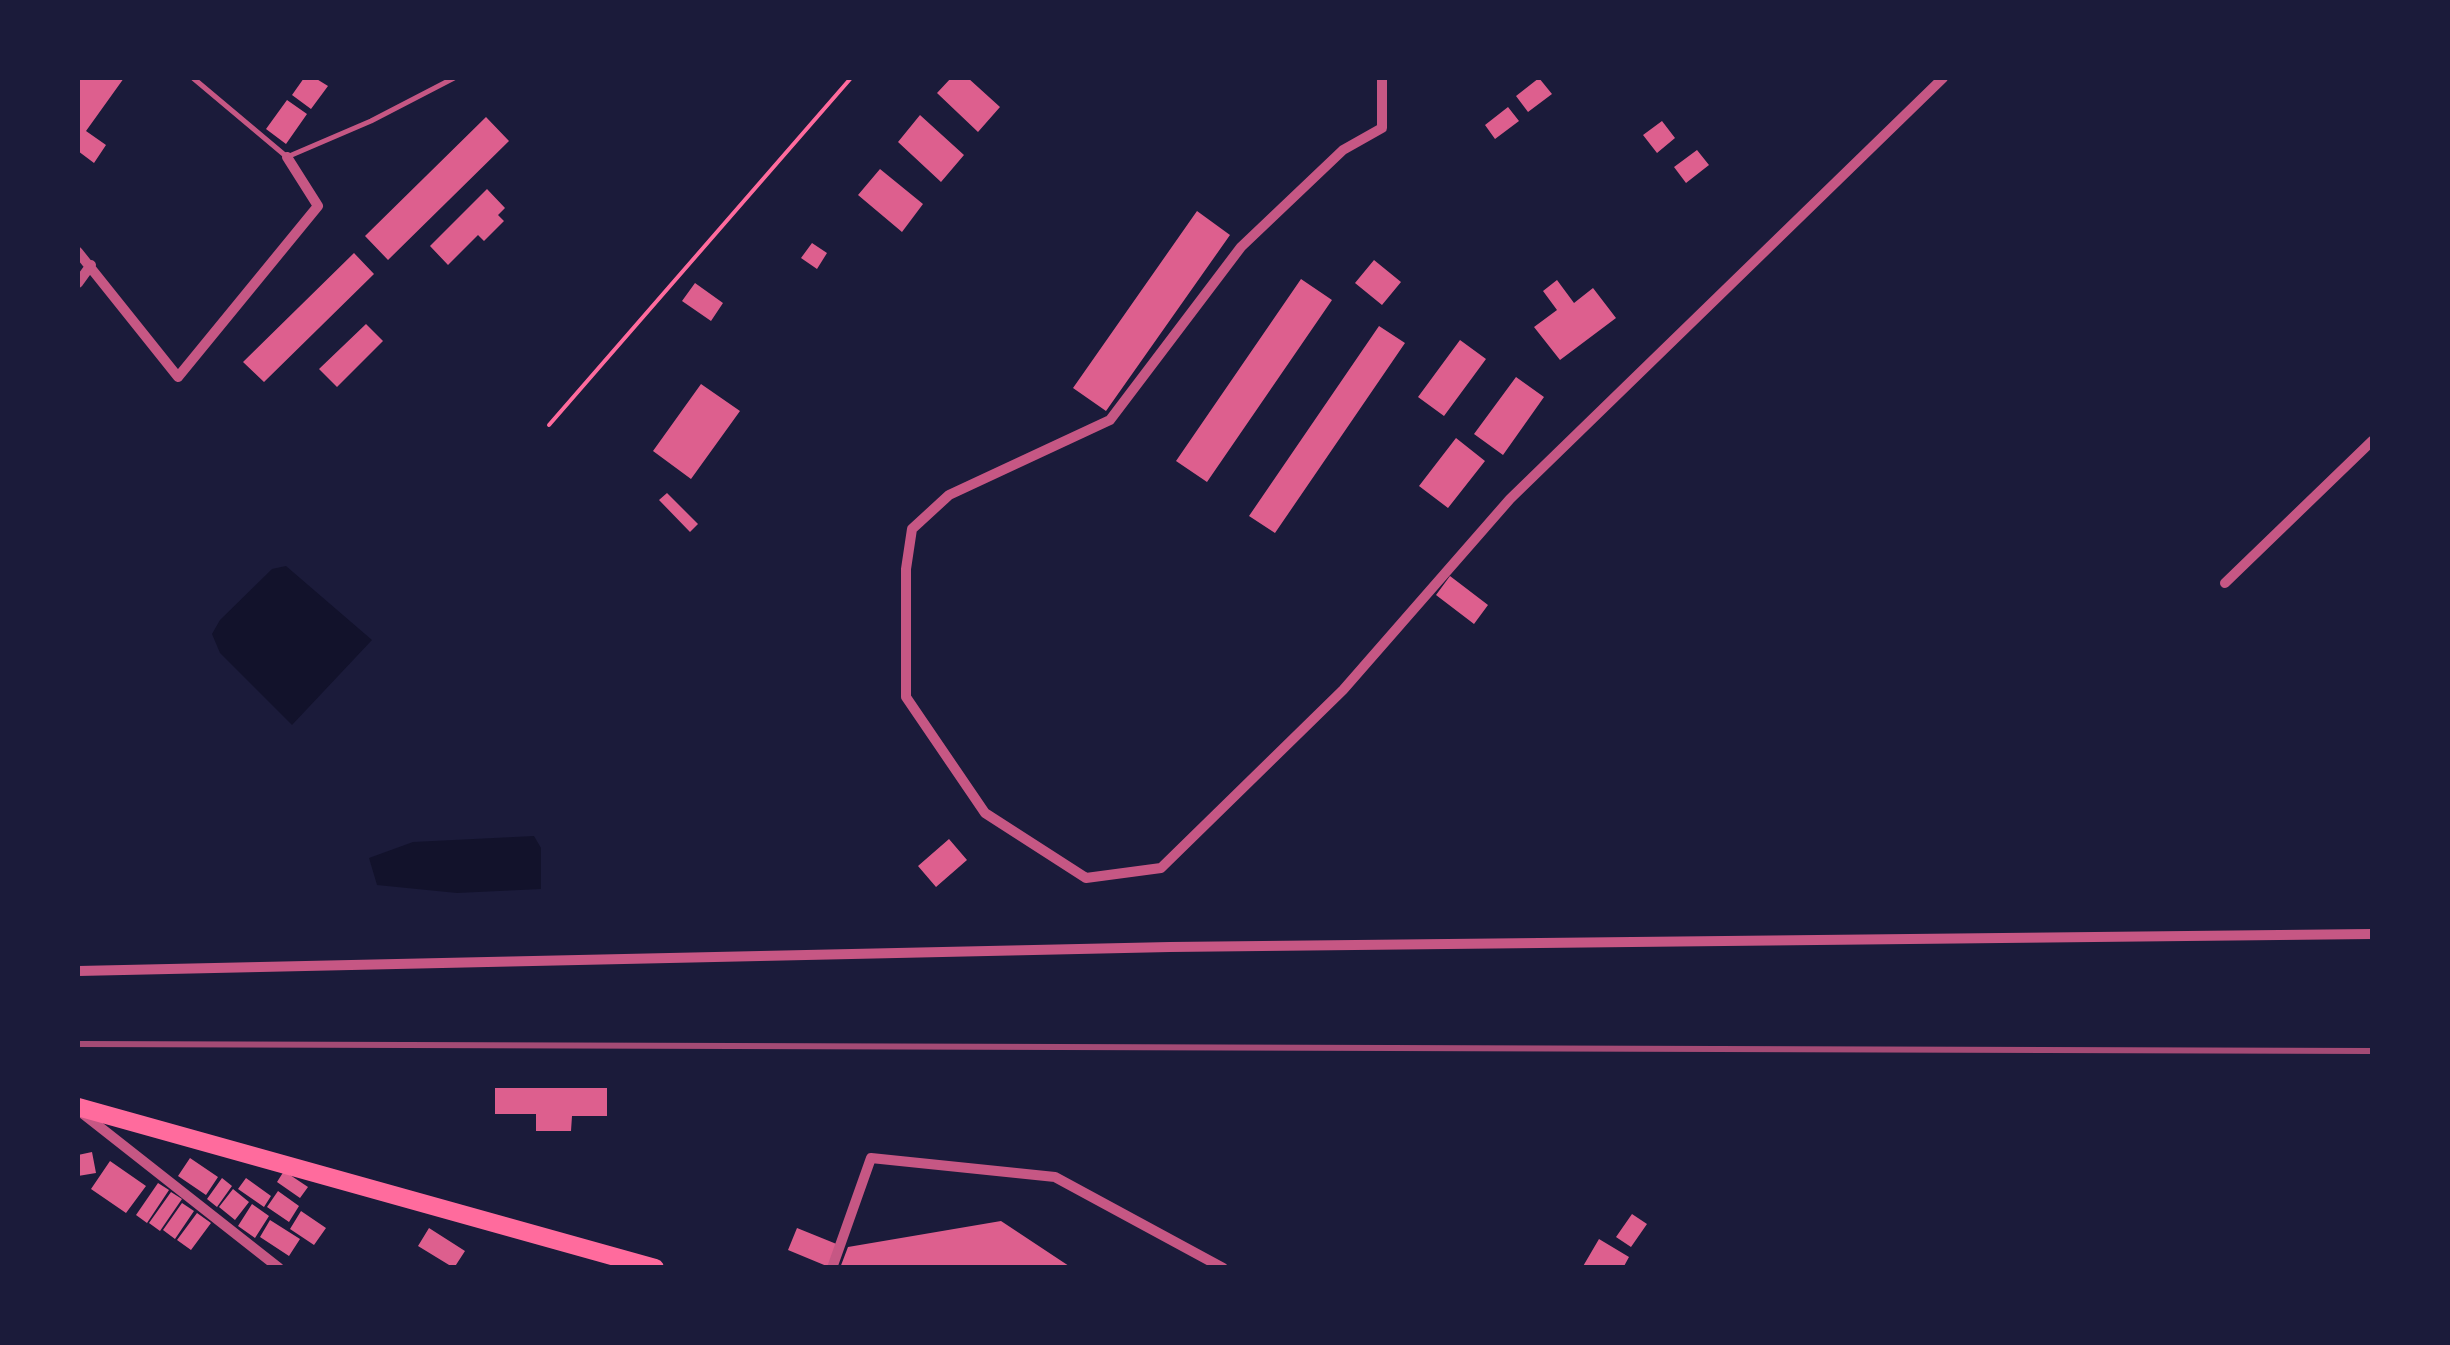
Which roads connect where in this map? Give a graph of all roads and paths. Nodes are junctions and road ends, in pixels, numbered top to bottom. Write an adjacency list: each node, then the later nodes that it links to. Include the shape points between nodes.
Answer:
1 (193, 78): 6 (lane)
2 (454, 78): 6 (lane)
3 (851, 78): 10 (path)
4 (1382, 78): 5 (street, via 1382,128 1343,150 1241,248 1110,420 949,495 912,529 906,696 985,813 1086,878 1161,868 1343,690 1510,499)
5 (1942, 78)
6 (287, 157): 8 (street, via 318,206 178,378)
7 (78, 252): 8 (street)
8 (92, 265): 9 (street)
9 (78, 284)
10 (549, 425)
11 (2372, 441): 12 (street)
12 (2225, 583)
13 (2372, 934): 14 (street, via 1170,947)
14 (78, 970)
15 (78, 1108): 16 (street); 17 (highway)
16 (279, 1268)
17 (655, 1268)
18 (832, 1268): 19 (street, via 871,1158 1056,1176)
19 (1224, 1268)

